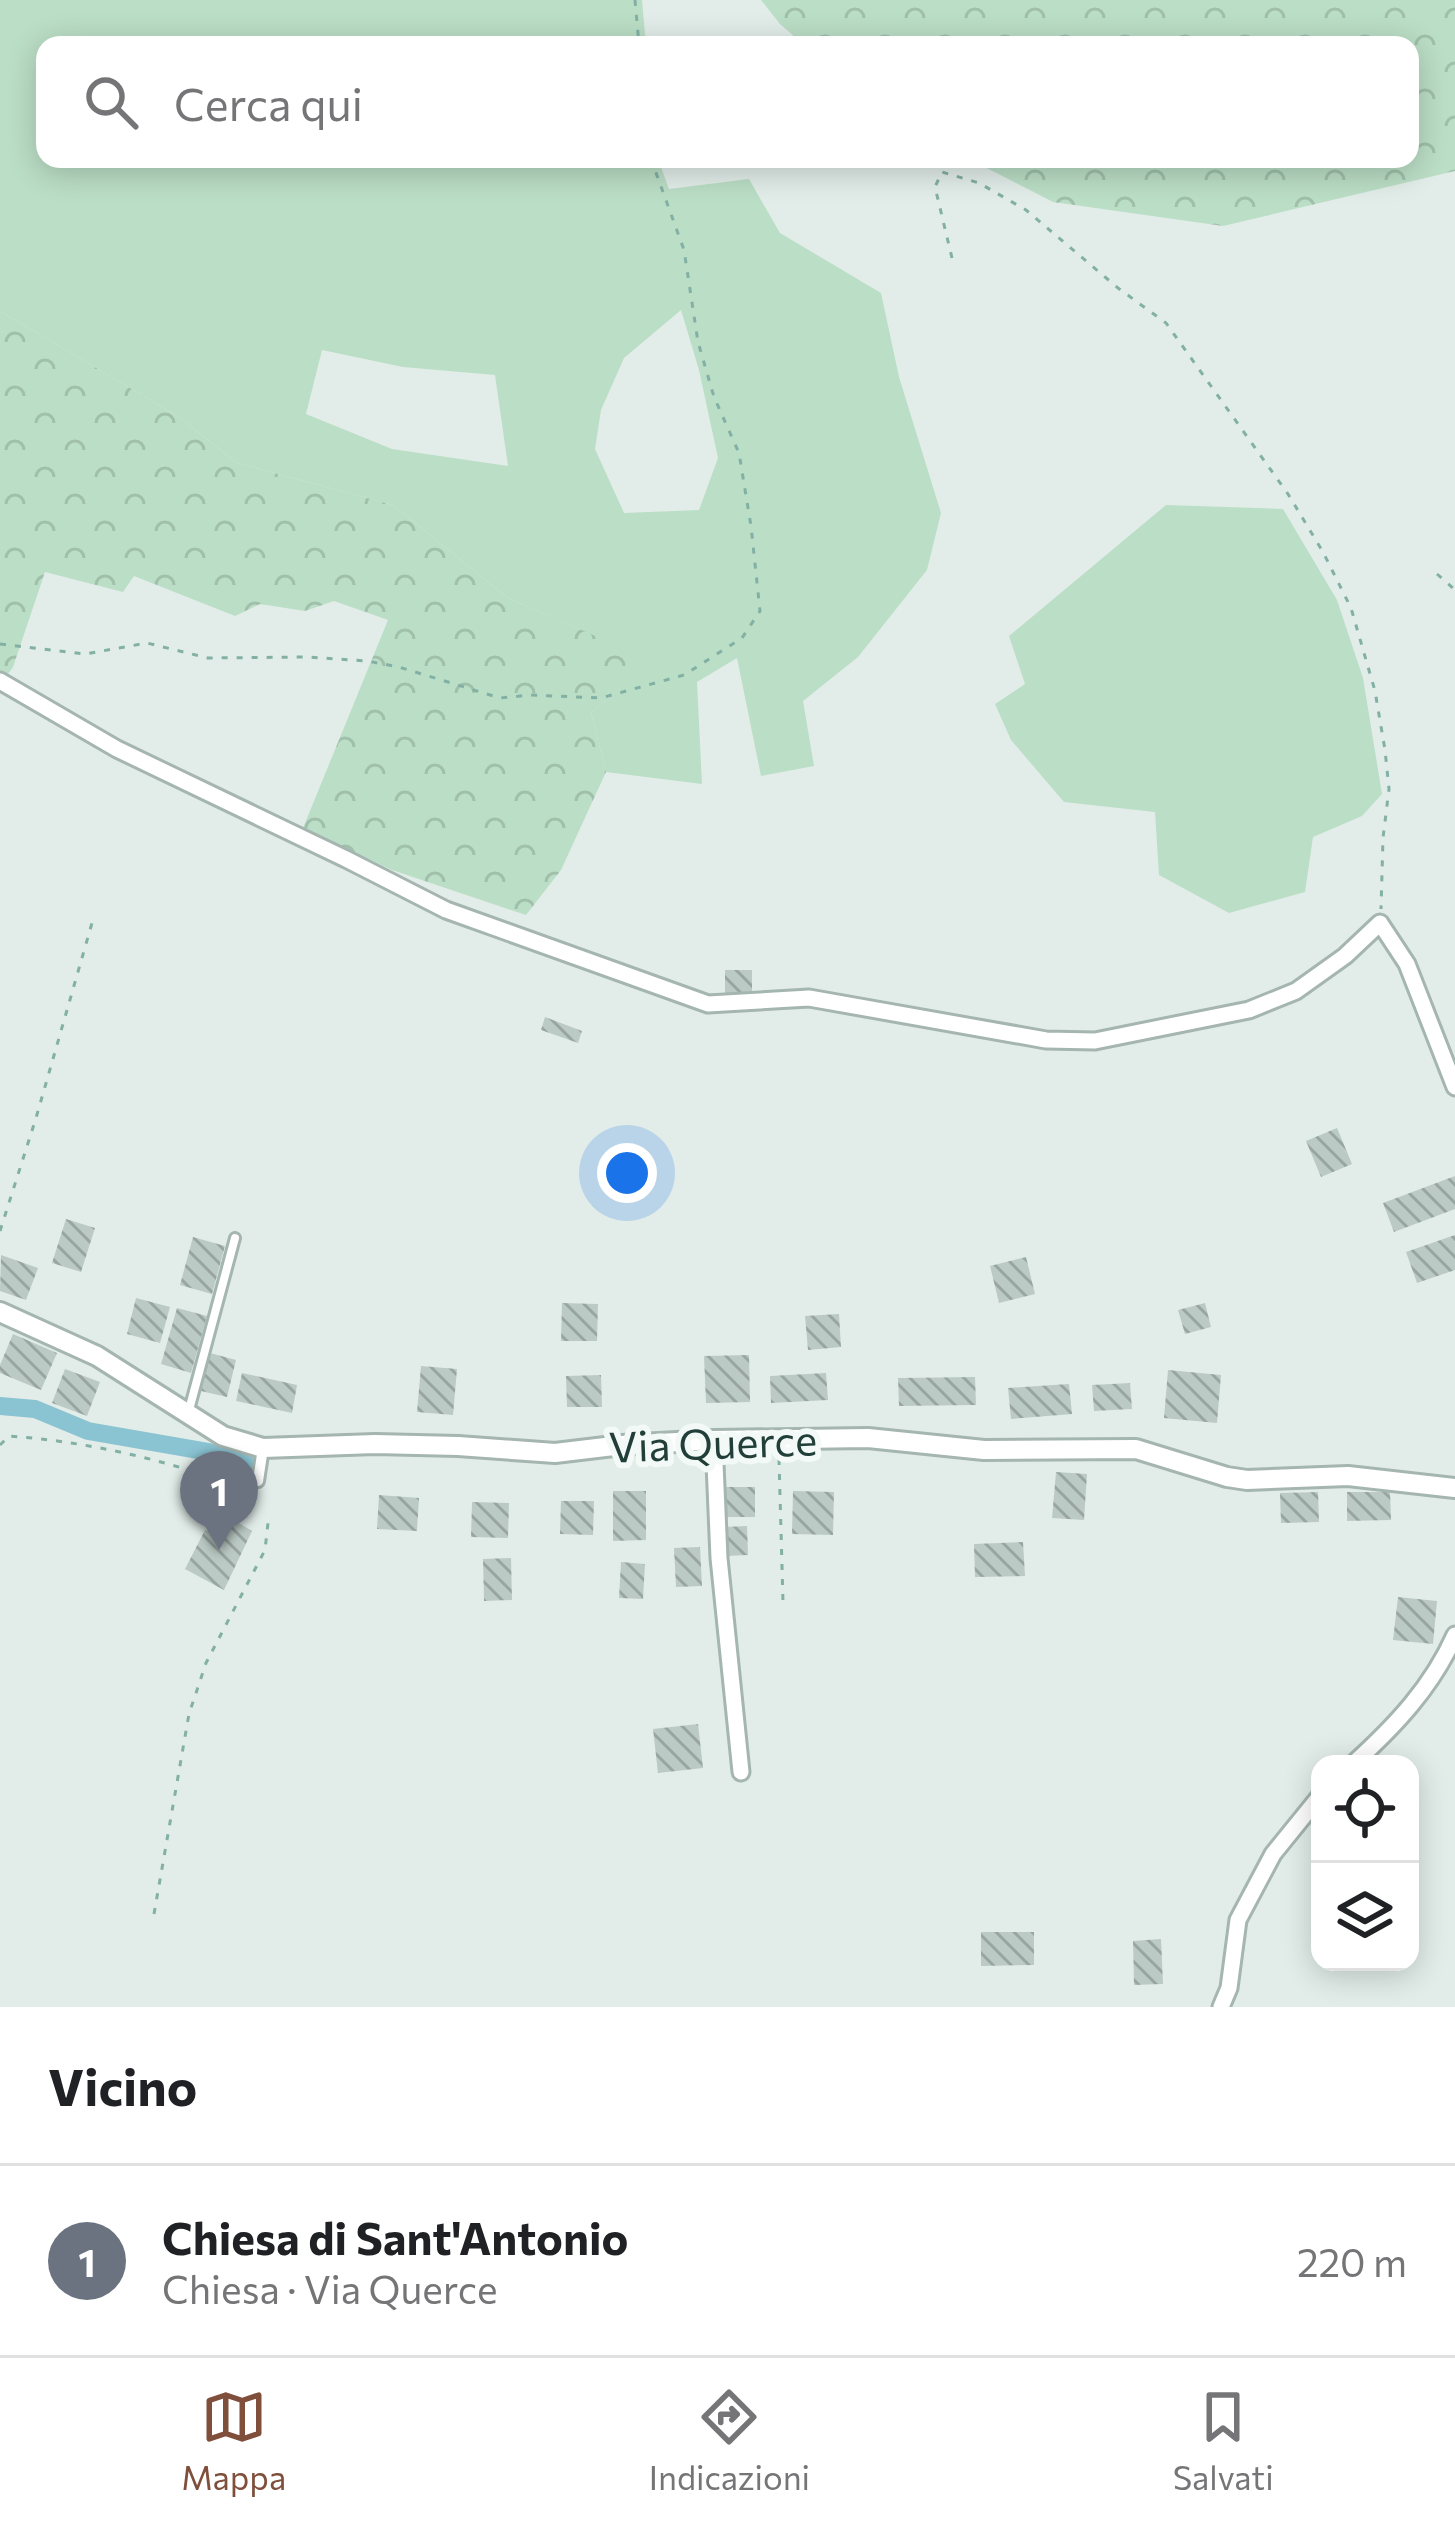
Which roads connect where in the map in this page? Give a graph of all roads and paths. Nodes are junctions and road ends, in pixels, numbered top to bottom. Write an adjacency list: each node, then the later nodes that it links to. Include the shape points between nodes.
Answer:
1 (635, 0): 2 (path)
2 (638, 36)
3 (654, 168): 7 (path, via 684,250 713,398 739,453 760,611 742,638 684,675 601,698 500,698 367,661 208,658 146,643 86,654)
4 (952, 258): 10 (path, via 935,187 942,172 1026,210 1166,323 1288,494 1351,608 1375,691 1389,789)
5 (1437, 574): 6 (path)
6 (1455, 590)
7 (0, 644)
8 (0, 681): 10 (street, via 117,749 446,910 709,1004 808,998 1046,1040 1095,1041 1249,1010 1296,991)
9 (94, 916): 12 (path)
10 (1380, 923): 11 (street, via 1407,964)
11 (1455, 1087)
12 (0, 1231)
13 (235, 1238): 15 (lane)
14 (0, 1312): 15 (street, Via Querce, via 97,1356)
15 (188, 1412): 19 (street, Via Querce, via 223,1436)
16 (778, 1439): 17 (street, Via Querce); 22 (street, Via Querce, via 1136,1449 1247,1480 1348,1476); 24 (path)
17 (714, 1440): 19 (street, Via Querce, via 555,1453); 27 (street)
18 (0, 1445): 20 (path, via 9,1436 47,1439)
19 (263, 1448): 21 (street)
20 (216, 1479)
21 (258, 1480)
22 (1455, 1488)
23 (268, 1522): 29 (path, via 265,1550 193,1701)
24 (783, 1602)
25 (1455, 1635): 26 (street, via 1441,1667)
26 (1363, 1755)
27 (741, 1772)
28 (1311, 1807): 30 (street, via 1273,1854 1238,1920)
29 (154, 1914)
30 (1221, 2007)

